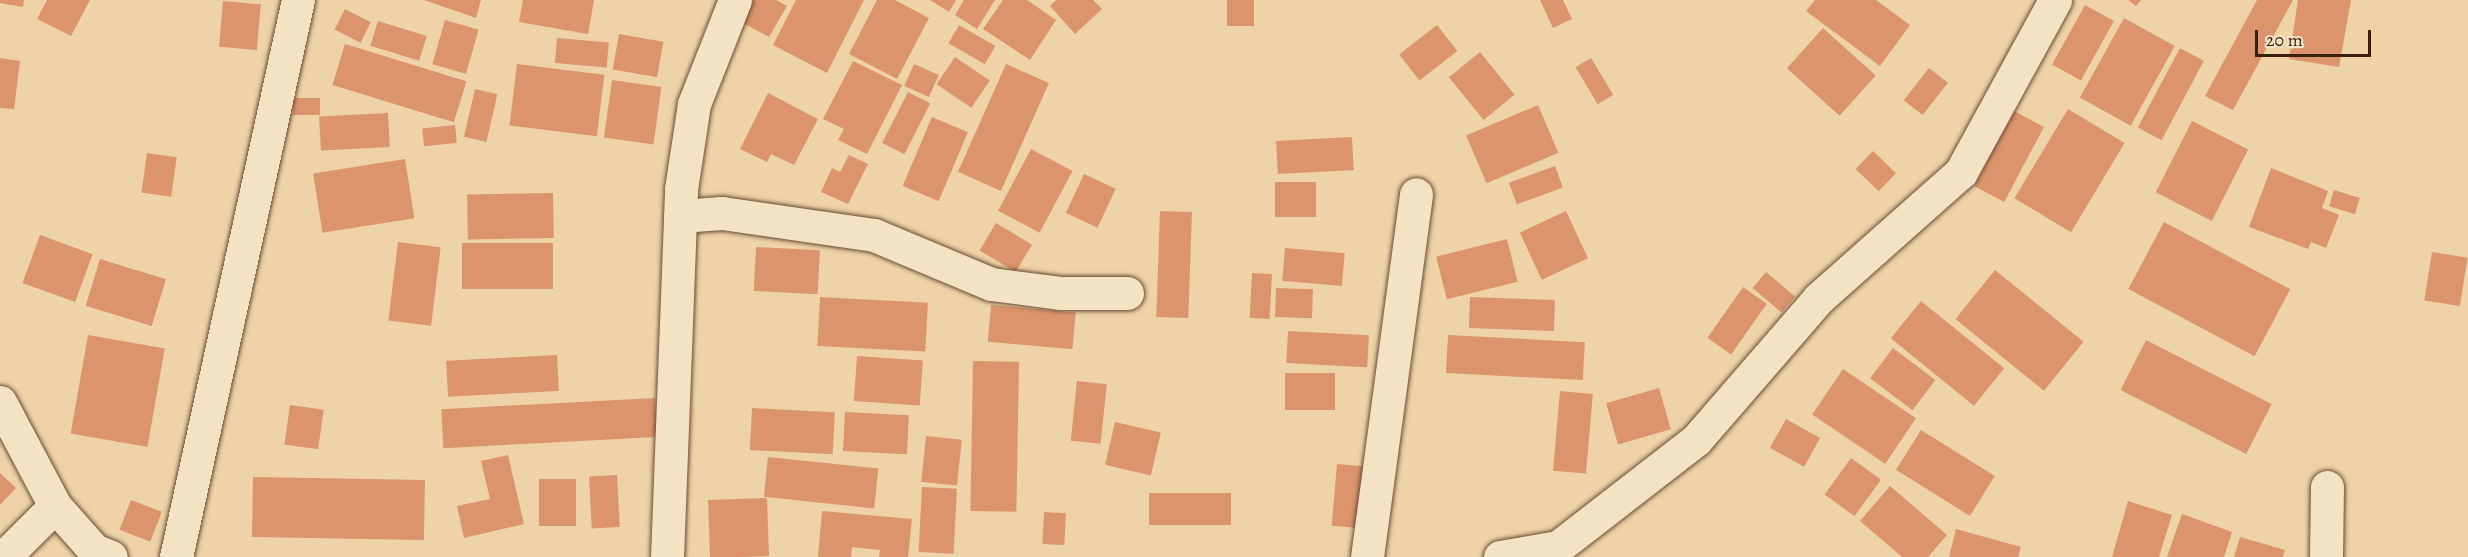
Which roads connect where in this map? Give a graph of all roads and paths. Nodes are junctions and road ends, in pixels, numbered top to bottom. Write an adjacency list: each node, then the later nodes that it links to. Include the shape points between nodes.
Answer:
1 (298, 0): 12 (street)
2 (735, 0): 5 (street, via 694,104)
3 (2055, 0): 15 (street, via 1961,172 1818,299 1696,440 1558,547)
4 (1416, 194): 14 (street)
5 (680, 216): 6 (street, via 722,213 874,235 991,284 1061,293); 13 (street)
6 (1127, 292)
7 (0, 402): 9 (street)
8 (2327, 487): 16 (street)
9 (55, 506): 10 (street); 11 (street, via 94,550)
10 (4, 557)
11 (111, 557)
12 (176, 557)
13 (667, 557)
14 (1367, 557)
15 (1500, 557)
16 (2326, 557)

